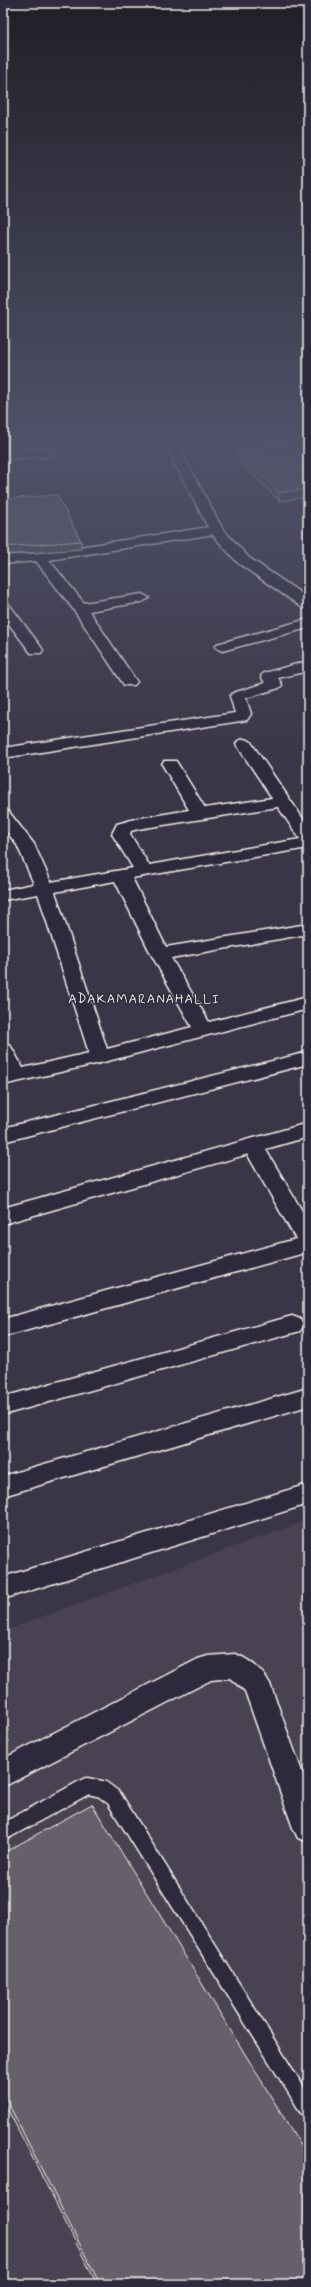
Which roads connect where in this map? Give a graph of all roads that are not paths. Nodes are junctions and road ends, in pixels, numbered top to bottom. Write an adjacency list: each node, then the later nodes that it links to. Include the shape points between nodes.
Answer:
1 (76, 551): 3 (street)
2 (234, 551): 6 (street, via 242,560)
3 (40, 556): 4 (street); 8 (street)
4 (3, 560)
5 (142, 598): 8 (street)
6 (308, 605)
7 (3, 606): 11 (street)
8 (80, 608): 13 (street)
9 (308, 623): 10 (street)
10 (222, 647)
11 (36, 650)
12 (308, 666): 15 (street, via 269,676 274,685 238,696 244,714 241,717)
13 (129, 682)
14 (244, 744): 17 (street)
15 (3, 753)
16 (170, 764): 18 (street)
17 (282, 801): 18 (street); 20 (street)
18 (200, 814): 21 (street, via 123,828 121,834)
19 (3, 816): 23 (street, via 25,844)
20 (306, 845): 21 (street)
21 (143, 870): 22 (street)
22 (121, 875): 23 (street); 26 (street)
23 (45, 889): 24 (street); 30 (street)
24 (3, 895)
25 (308, 929): 26 (street)
26 (160, 954): 28 (street)
27 (308, 1003): 28 (street)
28 (204, 1030): 30 (street)
29 (3, 1049): 32 (street)
30 (100, 1057): 32 (street)
31 (308, 1058): 34 (street)
32 (10, 1077)
33 (308, 1130): 35 (street)
34 (3, 1135)
35 (253, 1145): 36 (street); 37 (street)
36 (3, 1216)
37 (308, 1240)
38 (308, 1244): 40 (street)
39 (292, 1325): 42 (street)
40 (3, 1328)
41 (308, 1397): 43 (street)
42 (3, 1406)
43 (3, 1486)
44 (308, 1494): 45 (street)
45 (3, 1588)
46 (3, 1774): 47 (street, via 208,1668 235,1666 256,1684)
47 (302, 1792): 48 (street)
48 (308, 1828)
49 (3, 1832): 50 (lane, via 87,1786 102,1789 114,1798)
50 (308, 2108)

